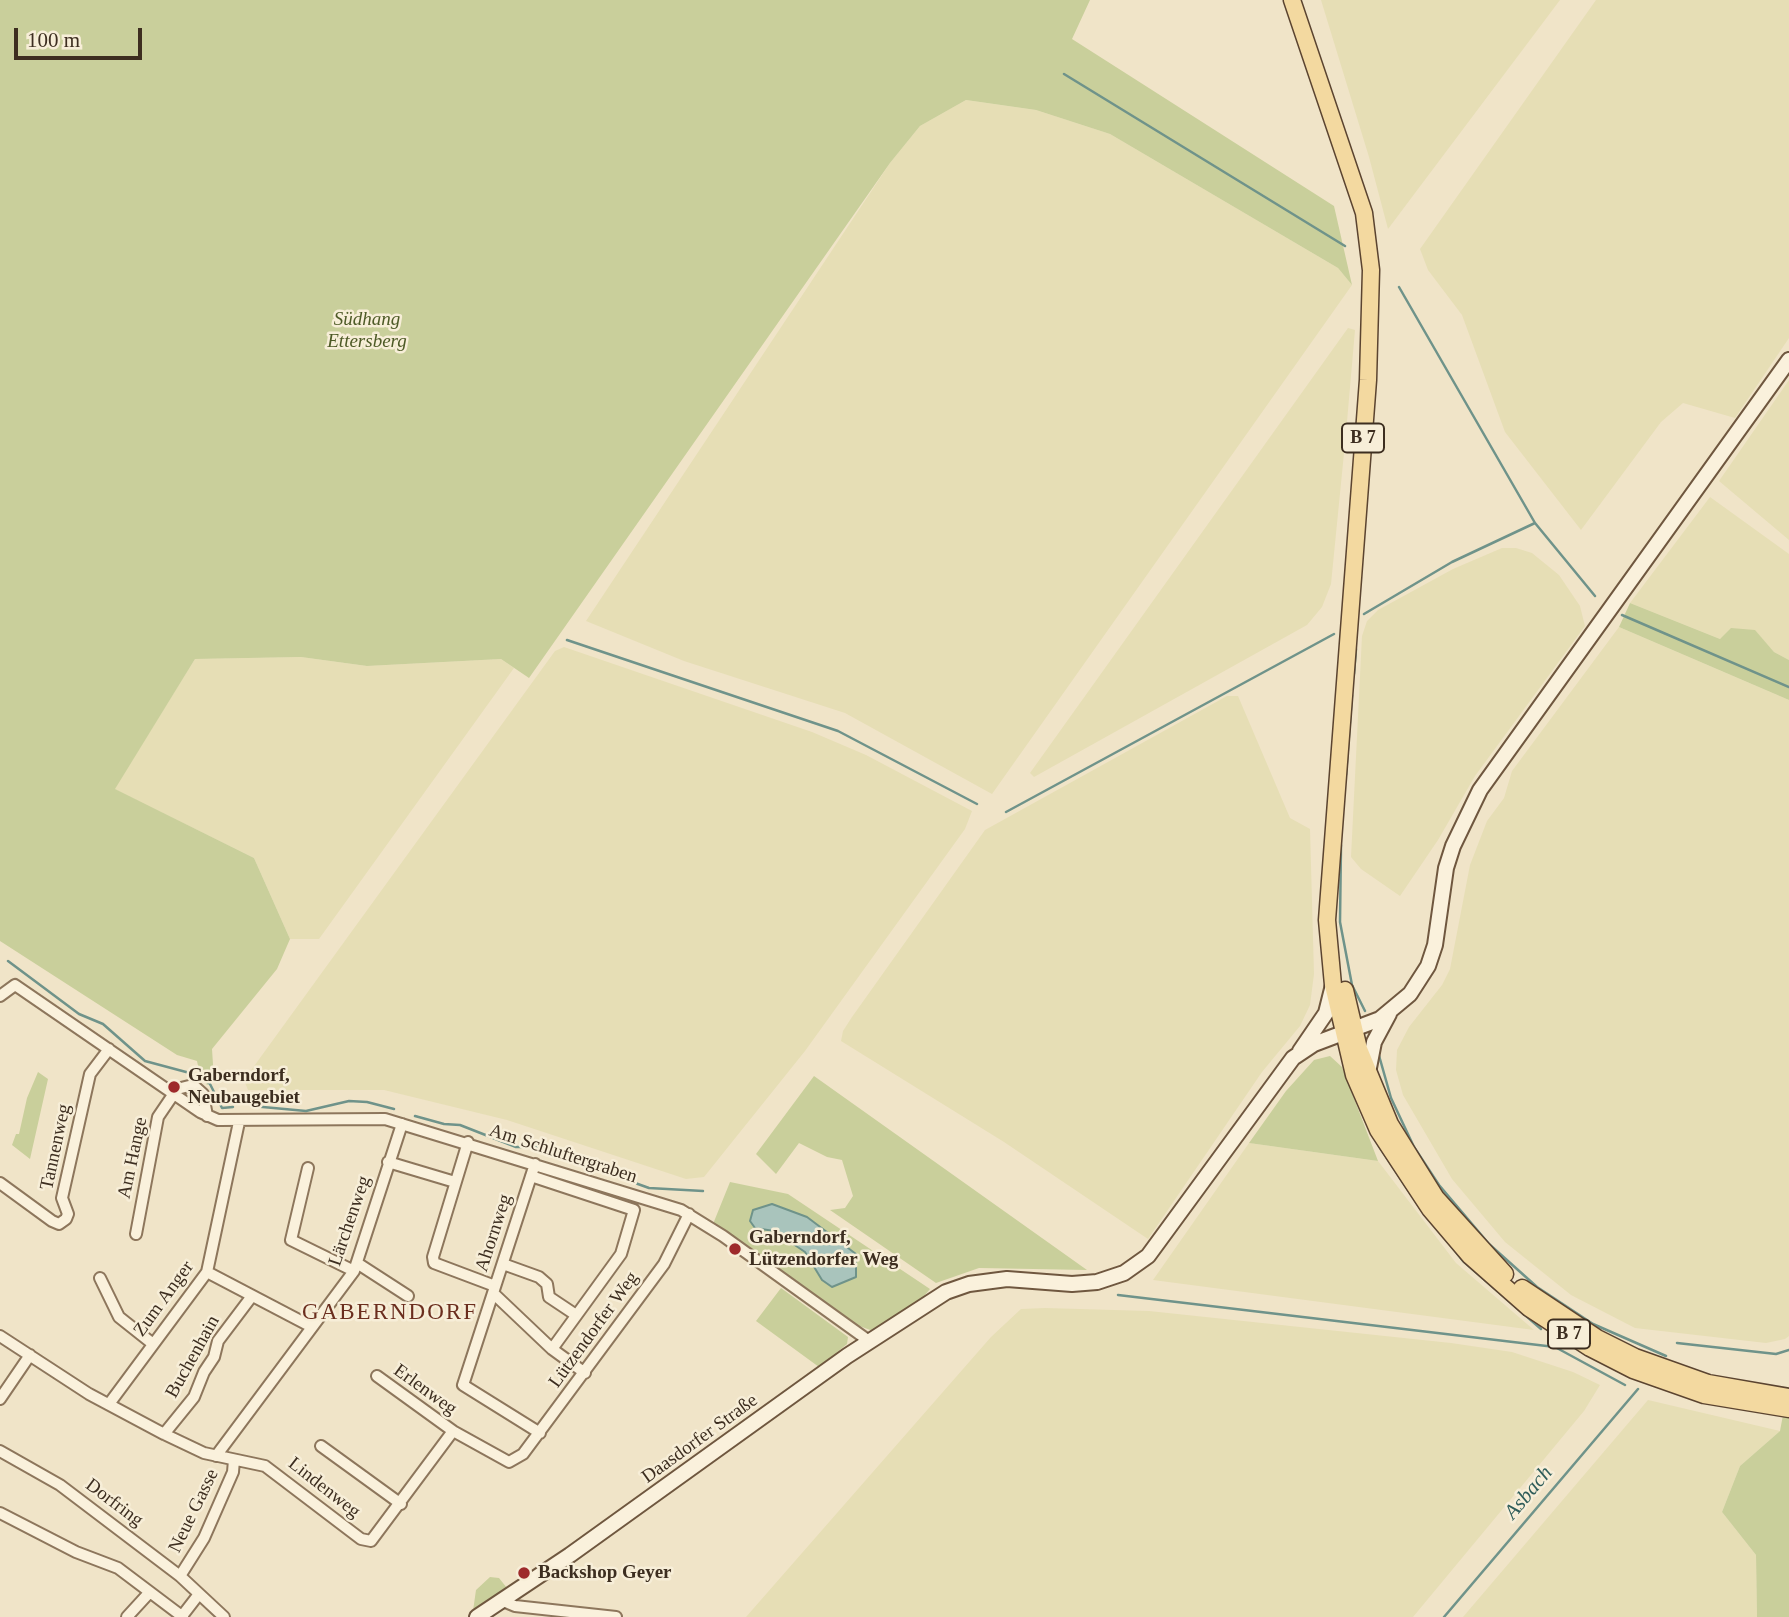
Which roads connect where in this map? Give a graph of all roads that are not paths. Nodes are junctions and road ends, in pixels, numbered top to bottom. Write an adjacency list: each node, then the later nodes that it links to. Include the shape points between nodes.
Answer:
1 (1292, 0): 3 (main road, B 7, via 1364,213 1371,270 1368,380)
2 (1789, 360): 6 (street, via 1480,790 1446,868 1435,945 1427,966 1410,994)
3 (1329, 888): 4 (main road, B 7, via 1327,935); 7 (main road, B 7)
4 (1333, 985): 7 (main road, B 7); 9 (street, Daasdorfer Straße, via 1326,1013)
5 (2, 993): 8 (street, Am Schluftergraben, via 15,985)
6 (1389, 1014): 7 (street); 10 (street, via 1374,1042)
7 (1348, 1032): 9 (street); 10 (main road, B 7); 43 (main road, B 7, via 1363,1098 1402,1171 1470,1256 1528,1308 1590,1348 1662,1381 1704,1395)
8 (109, 1049): 11 (street, Am Schluftergraben); 21 (street, Tannenweg, via 90,1074 62,1198 68,1214 63,1223 40,1214)
9 (1299, 1053): 34 (street, Daasdorfer Straße, via 1160,1243 1136,1266 1097,1282 1007,1279 970,1284 946,1292)
10 (1368, 1074): 40 (main road, B 7, via 1390,1124 1436,1198 1479,1249 1536,1299 1598,1338 1674,1373 1743,1391)
11 (173, 1093): 12 (street, Am Schluftergraben); 12 (street, Am Schluftergraben, via 183,1086 198,1088); 23 (street, Am Hange, via 158,1117)
12 (207, 1116): 13 (street, Am Schluftergraben)
13 (239, 1122): 14 (street, Am Schluftergraben, via 371,1118); 26 (street, Zum Anger)
14 (402, 1124): 15 (street, Am Schluftergraben); 16 (street, Lärchenweg)
15 (468, 1142): 17 (street, Am Schluftergraben); 20 (street)
16 (388, 1162): 20 (street); 25 (street, Lärchenweg)
17 (535, 1164): 19 (street, Ahornweg); 22 (street, Am Schluftergraben)
18 (308, 1168): 25 (street, via 291,1240)
19 (531, 1176): 24 (street, Ahornweg); 31 (street, via 634,1210 621,1254)
20 (455, 1182): 28 (street, via 433,1263)
21 (0, 1183)
22 (689, 1214): 34 (street, Am Schluftergraben); 38 (street, Lützendorfer Weg, via 664,1264)
23 (135, 1234)
24 (503, 1264): 28 (street, Ahornweg); 31 (street, via 539,1277 547,1284 549,1297)
25 (355, 1267): 30 (street); 32 (street, Lärchenweg)
26 (207, 1272): 29 (street); 35 (street, Zum Anger)
27 (100, 1278): 35 (street, via 119,1317)
28 (494, 1289): 36 (street); 45 (street, Ahornweg, via 463,1385)
29 (252, 1296): 32 (street); 46 (street, Buchenhain, via 218,1341 194,1397)
30 (408, 1296)
31 (576, 1315): 36 (street)
32 (312, 1327): 49 (street, Lärchenweg)
33 (0, 1336): 37 (street, Lindenweg)
34 (869, 1341): 56 (street, Daasdorfer Straße)
35 (153, 1344): 42 (street, Zum Anger)
36 (552, 1349): 38 (street)
37 (30, 1355): 41 (street); 42 (street, Lindenweg)
38 (585, 1373): 45 (street, Lützendorfer Weg)
39 (377, 1376): 44 (street, Erlenweg)
40 (1789, 1397)
41 (0, 1399)
42 (109, 1404): 46 (street, Lindenweg)
43 (1789, 1409)
44 (453, 1431): 45 (street, Lützendorfer Weg, via 502,1460 517,1460); 51 (street, Lindenweg)
45 (540, 1433)
46 (164, 1434): 49 (street, Lindenweg)
47 (321, 1446): 51 (street)
48 (0, 1451): 53 (street, Dorfring, via 52,1479)
49 (216, 1456): 50 (street, Lindenweg)
50 (234, 1460): 51 (street, Lindenweg, via 265,1466 365,1541 378,1535); 53 (street, Neue Gasse, via 204,1538)
51 (401, 1504)
52 (0, 1513): 54 (street, via 118,1568)
53 (180, 1576): 55 (street, Dorfring)
54 (149, 1593): 57 (street); 58 (street)
55 (199, 1594): 57 (street); 59 (street, Dorfring)
56 (503, 1601): 60 (street, Daasdorfer Straße); 61 (street)
57 (183, 1616)
58 (127, 1617)
59 (224, 1617)
60 (477, 1617)
61 (616, 1617)

